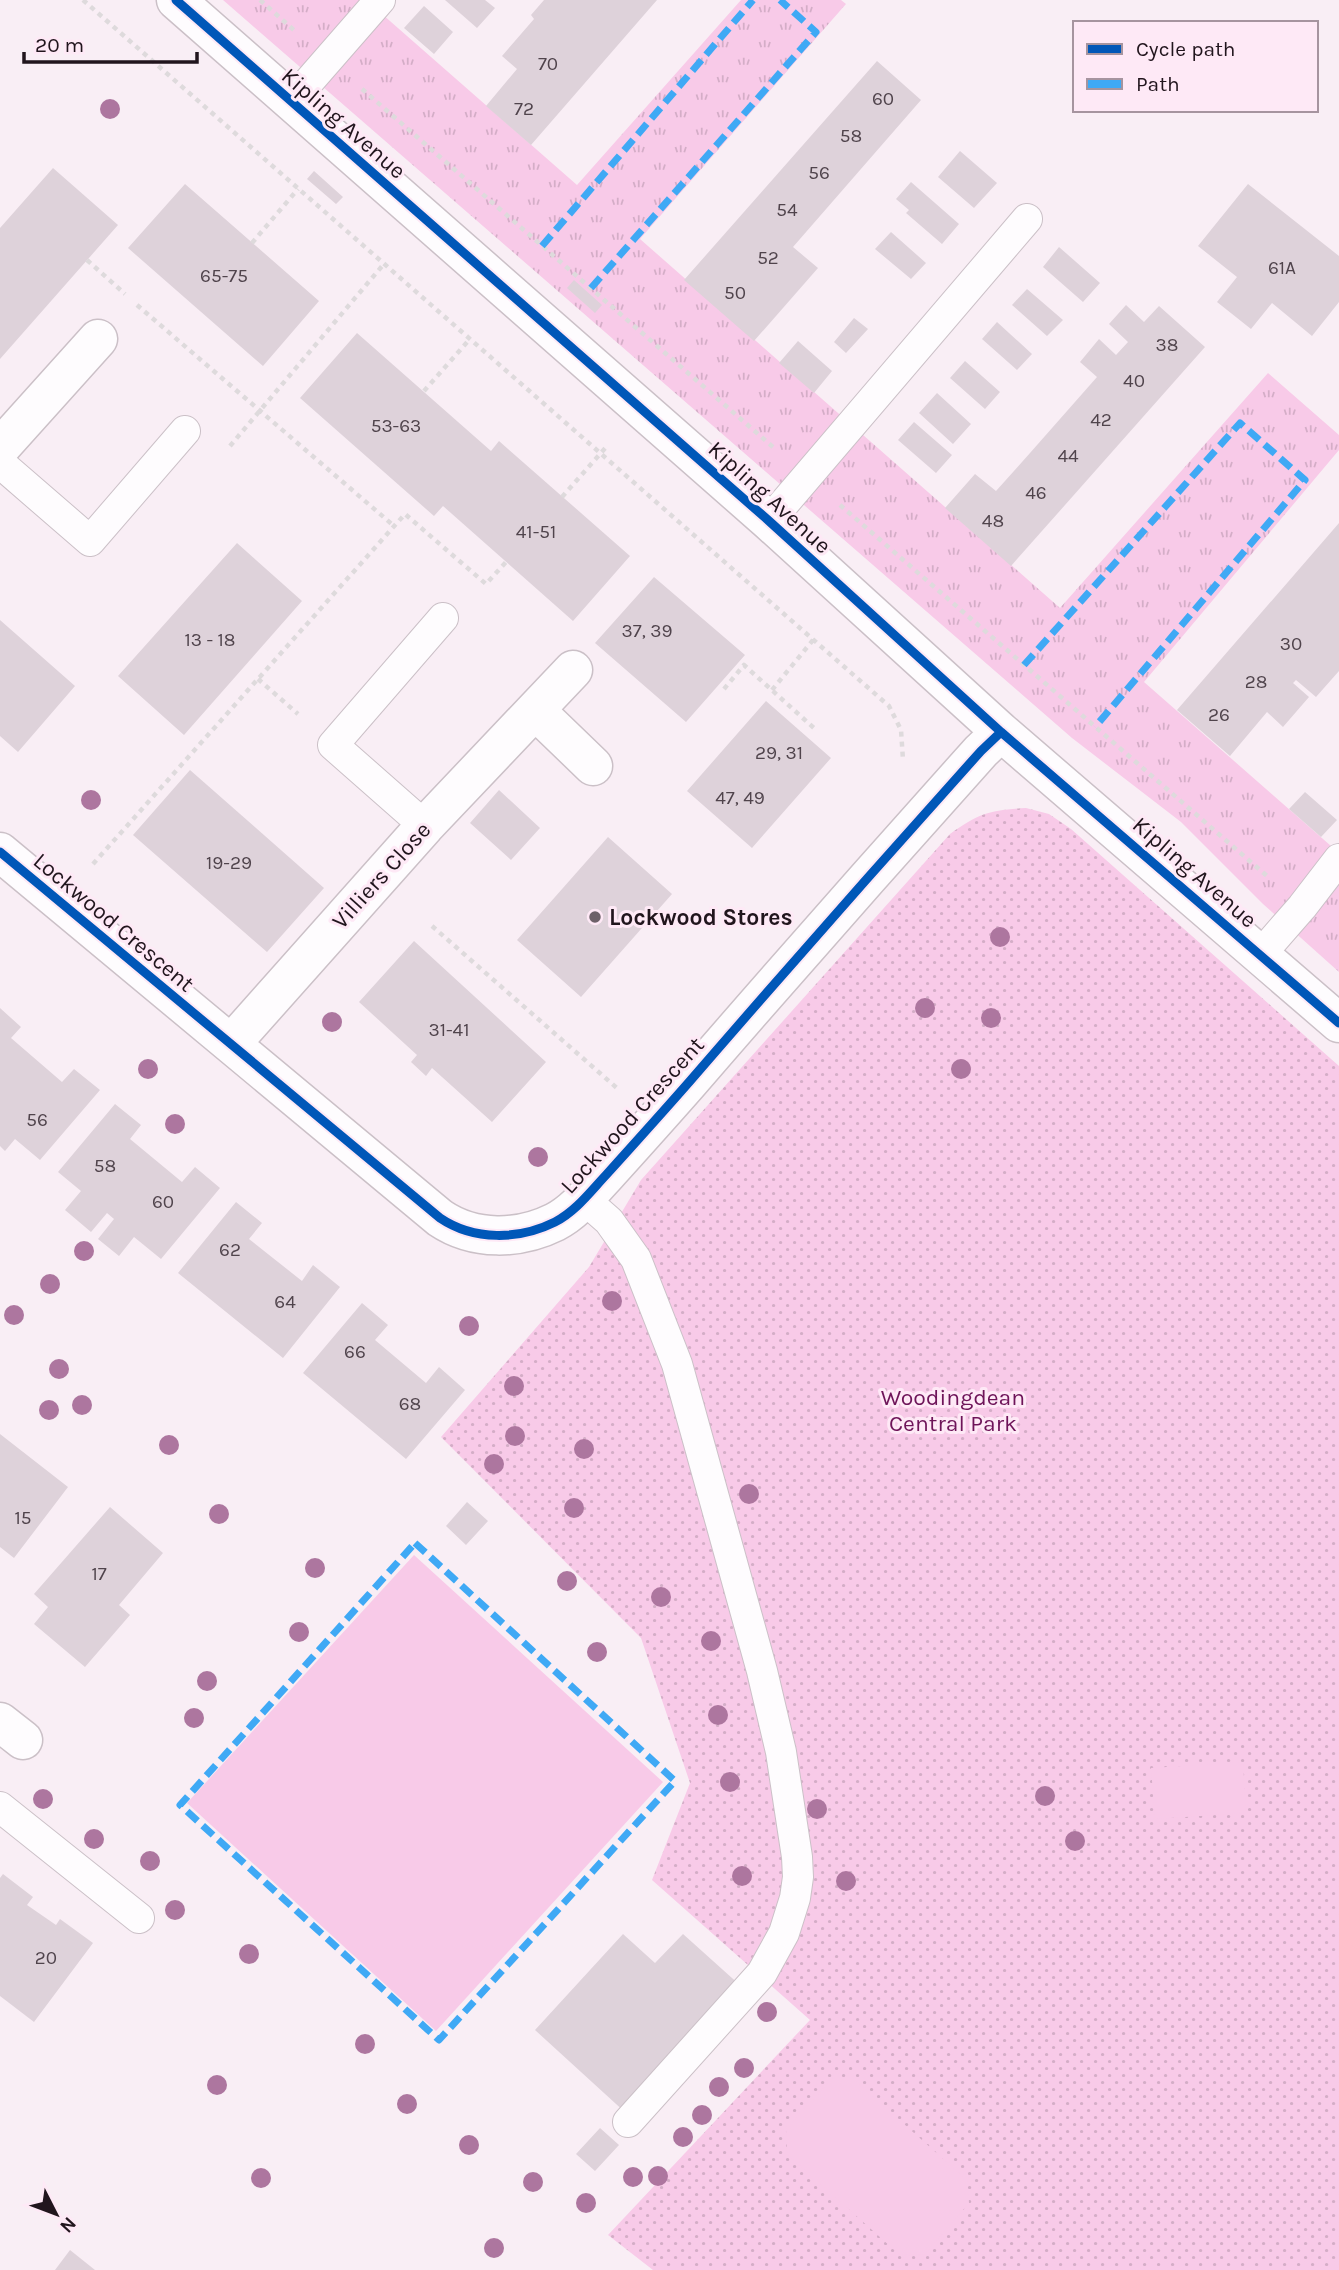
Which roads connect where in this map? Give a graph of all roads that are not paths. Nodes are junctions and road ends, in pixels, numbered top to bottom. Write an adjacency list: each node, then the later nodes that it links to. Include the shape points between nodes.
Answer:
1 (176, 0): 3 (street, Kipling Avenue)
2 (380, 0): 3 (lane)
3 (291, 102): 9 (street, Kipling Avenue)
4 (1027, 219): 9 (lane)
5 (98, 339): 7 (street)
6 (185, 431): 8 (lane, via 90,541)
7 (0, 448)
8 (0, 463)
9 (769, 521): 13 (street, Kipling Avenue)
10 (443, 618): 15 (lane, via 333,745)
11 (573, 670): 12 (street, Villiers Close)
12 (536, 710): 14 (street); 15 (street, Villiers Close)
13 (1001, 732): 18 (street, Kipling Avenue); 21 (street, Lockwood Crescent)
14 (593, 765)
15 (425, 826): 20 (street, Villiers Close)
16 (0, 852): 20 (street, Lockwood Crescent)
17 (1339, 859): 18 (lane)
18 (1261, 954): 19 (street, Kipling Avenue)
19 (1339, 1023)
20 (230, 1044): 21 (street, Lockwood Crescent, via 440,1218 461,1230 496,1236 519,1234 556,1222)
21 (584, 1199): 24 (lane, via 609,1221 636,1259 677,1364 762,1671 781,1752 798,1877 784,1933 762,1973)
22 (0, 1807): 23 (lane)
23 (139, 1918)
24 (628, 2122)

